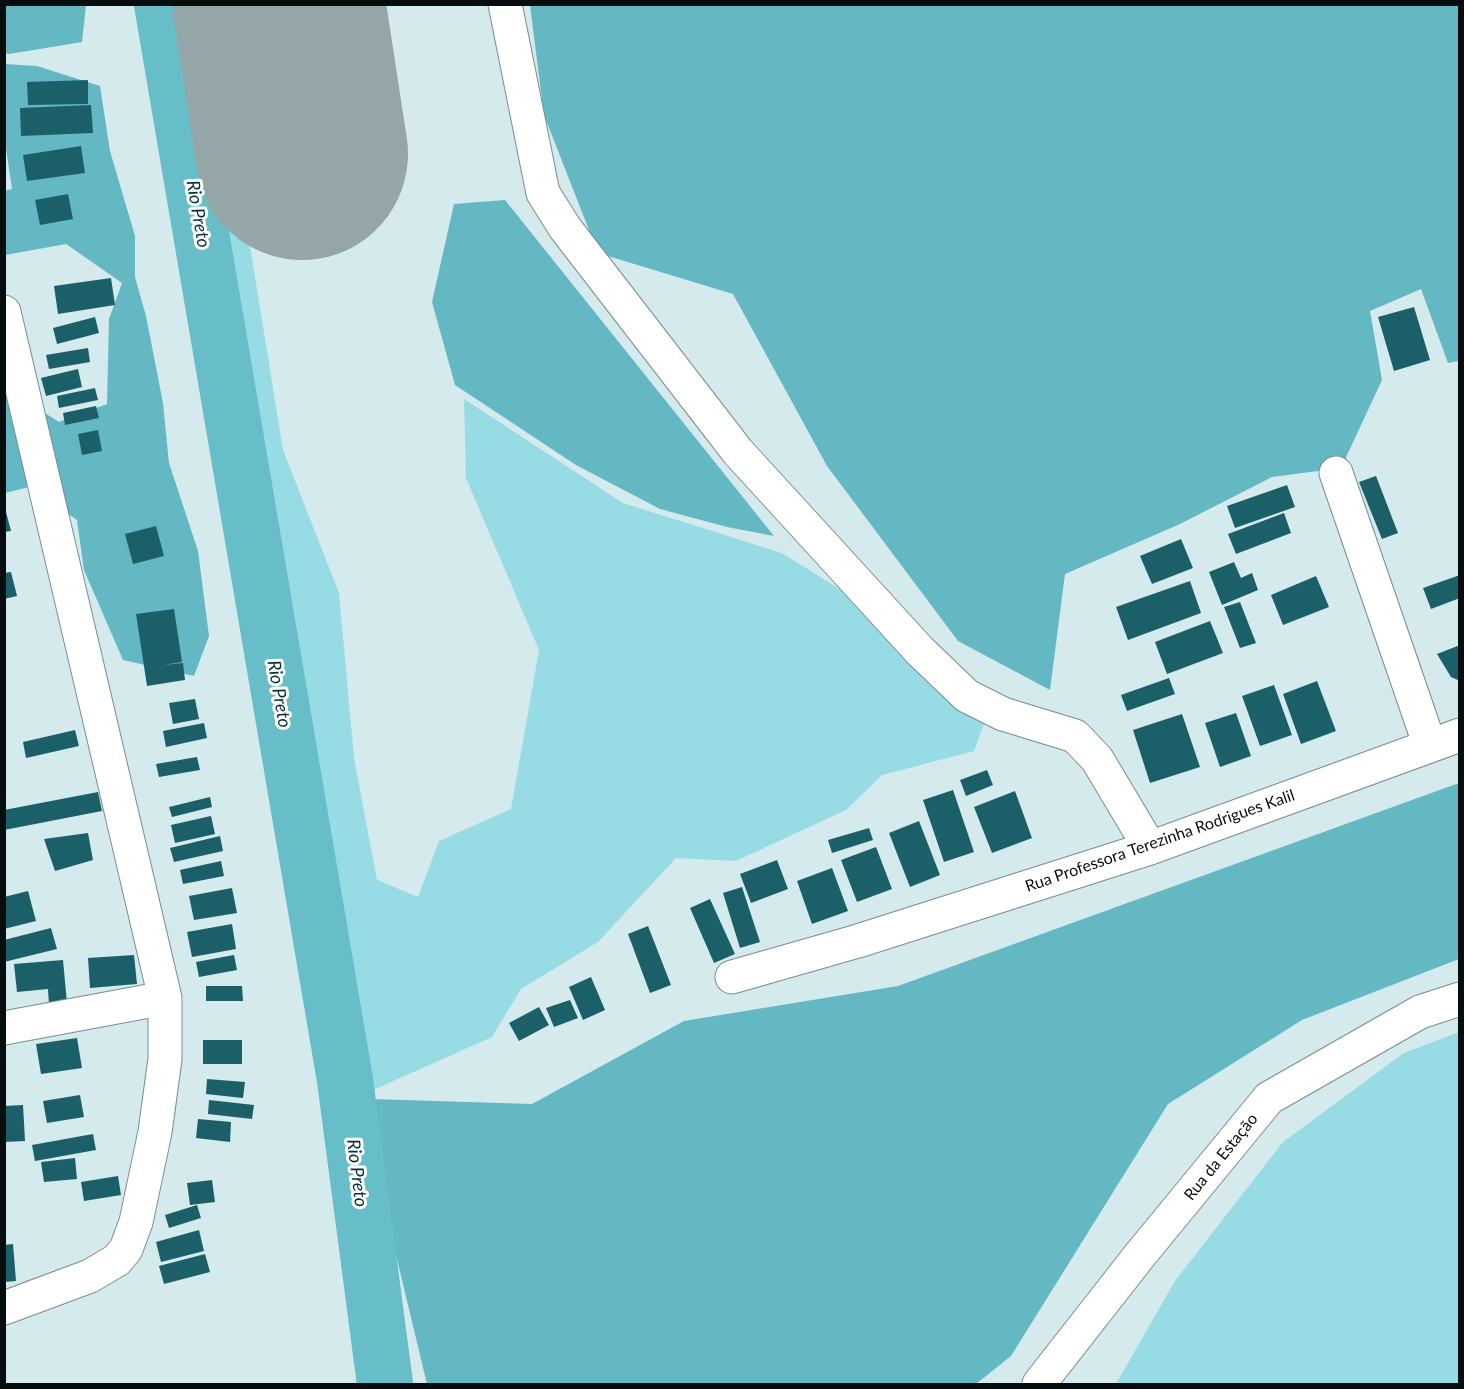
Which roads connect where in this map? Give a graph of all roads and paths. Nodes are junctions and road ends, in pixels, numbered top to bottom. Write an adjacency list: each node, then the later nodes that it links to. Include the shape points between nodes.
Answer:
1 (505, 4): 5 (street, via 543,193 565,228 738,452 920,651 967,696 1003,714 1075,736 1097,759)
2 (4, 312): 7 (street)
3 (1336, 473): 4 (street)
4 (1445, 740): 5 (street, Rua Professora Terezinha Rodrigues Kalil)
5 (1150, 848): 6 (street, Rua Professora Terezinha Rodrigues Kalil)
6 (732, 977)
7 (165, 998): 9 (street); 10 (street, via 165,1059 155,1132 136,1222 126,1249 117,1260 90,1276)
8 (1460, 999): 11 (street, Rua da Estação, via 1420,1012 1269,1098)
9 (4, 1028)
10 (4, 1308)
11 (1039, 1384)

